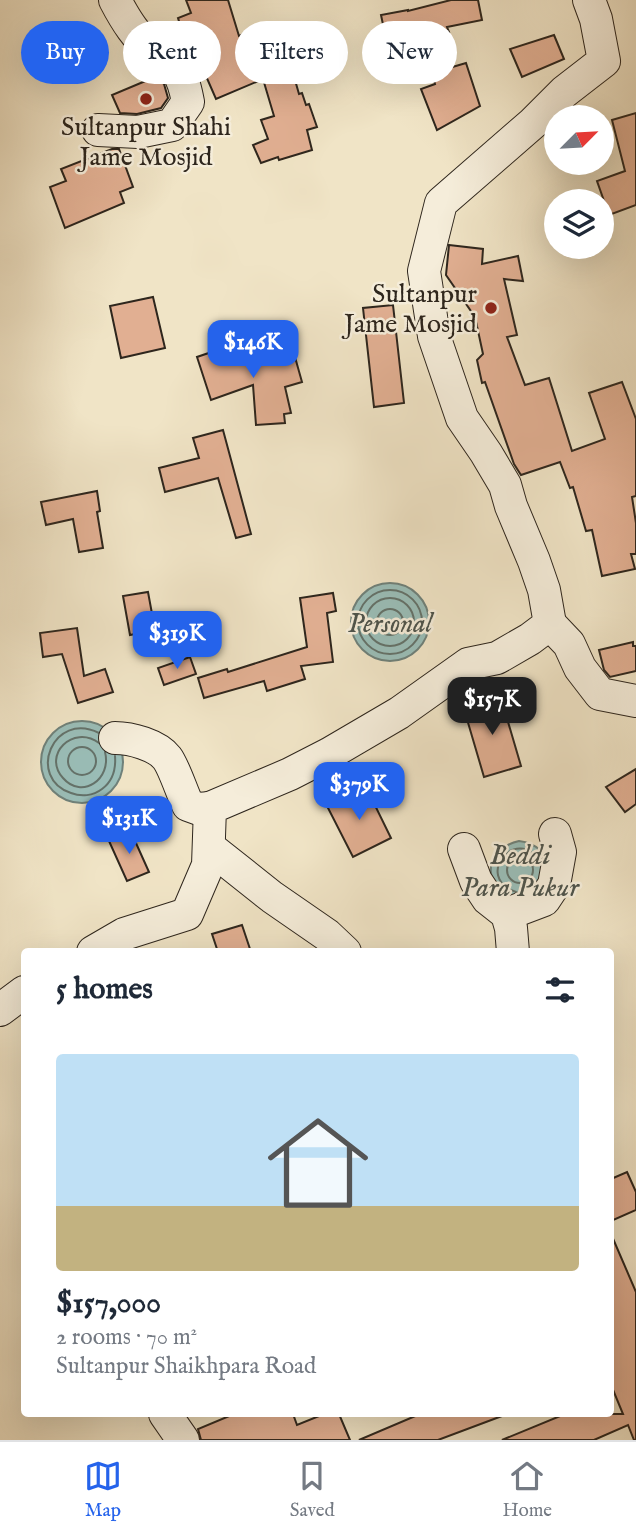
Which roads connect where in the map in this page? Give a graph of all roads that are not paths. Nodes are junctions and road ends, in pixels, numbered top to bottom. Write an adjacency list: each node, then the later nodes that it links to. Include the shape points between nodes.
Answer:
1 (115, 0): 3 (street, via 129,26 177,71 188,102 172,125 138,132)
2 (589, 0): 4 (street, via 604,61 441,203 424,271 434,336 462,418 505,485 544,590)
3 (98, 130)
4 (550, 624): 5 (street, via 569,644 600,694); 7 (street, via 497,658 468,664 399,713 329,754)
5 (636, 701)
6 (115, 738): 7 (street, via 129,738 166,757 188,805)
7 (210, 808): 9 (street)
8 (555, 834): 11 (street, via 560,852 554,884 544,900)
9 (209, 847): 13 (street, via 208,865 187,914 124,934); 15 (street)
10 (464, 849): 11 (street, via 476,881 488,899)
11 (507, 914): 16 (street)
12 (189, 920): 14 (street)
13 (100, 948)
14 (114, 948)
15 (341, 948)
16 (513, 948)
17 (21, 994): 18 (street)
18 (0, 1010)
19 (167, 1417): 20 (street)
20 (183, 1440)

